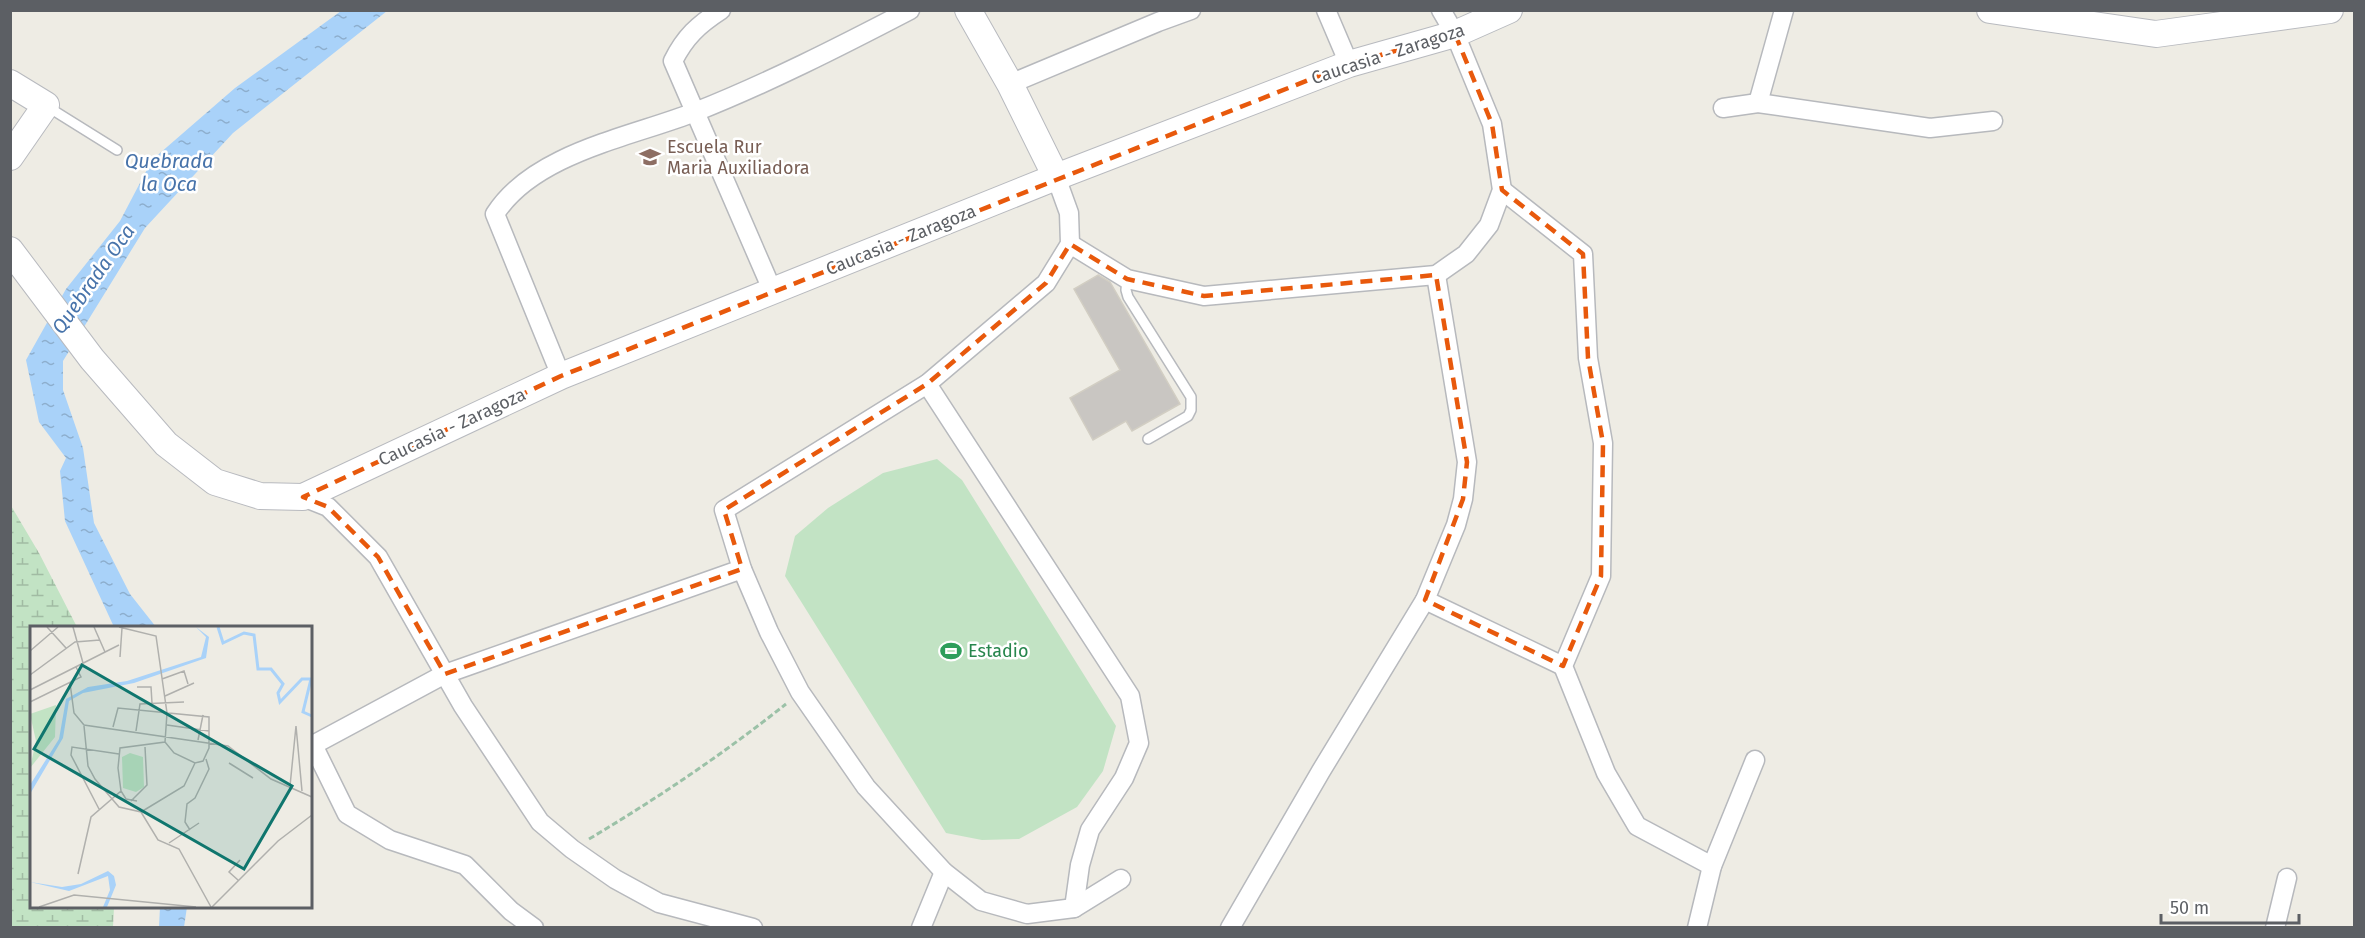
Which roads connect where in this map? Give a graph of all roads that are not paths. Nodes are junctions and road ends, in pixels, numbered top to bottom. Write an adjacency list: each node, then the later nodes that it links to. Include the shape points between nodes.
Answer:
1 (721, 10): 18 (street, via 682,43 673,61)
2 (910, 10): 18 (street, via 819,57)
3 (968, 10): 14 (main road)
4 (1191, 10): 14 (street)
5 (1326, 10): 12 (street)
6 (1441, 10): 11 (street)
7 (1509, 10): 11 (main road, Caucasia - Zaragoza)
8 (1784, 10): 15 (street)
9 (1990, 10): 10 (main road, via 2156,34)
10 (2330, 10)
11 (1455, 34): 12 (main road, Caucasia - Zaragoza); 23 (street, via 1492,124)
12 (1349, 64): 22 (main road, Caucasia - Zaragoza)
13 (10, 83): 16 (main road)
14 (1010, 84): 22 (main road)
15 (1758, 103): 17 (street); 19 (street, via 1930,128)
16 (46, 105): 20 (lane); 21 (main road)
17 (1723, 108)
18 (694, 112): 28 (street); 29 (street, via 580,151 517,187 495,214)
19 (1993, 122)
20 (117, 150)
21 (10, 158)
22 (1056, 177): 24 (street, via 1069,213); 28 (main road, Caucasia - Zaragoza)
23 (1502, 190): 26 (street, via 1489,225 1466,254); 35 (street, via 1583,254 1588,358 1603,444 1601,576)
24 (1070, 244): 27 (street); 30 (street, via 1046,283)
25 (10, 250): 32 (main road, via 92,359 166,444 214,482 260,496)
26 (1436, 274): 27 (street, via 1204,296); 34 (street, via 1467,462 1456,525)
27 (1127, 279): 31 (lane, via 1128,297 1191,397 1188,416)
28 (773, 292): 29 (main road, Caucasia - Zaragoza)
29 (561, 376): 32 (main road, Caucasia - Zaragoza)
30 (927, 384): 33 (street, via 724,510); 42 (street, via 1130,696 1139,743 1124,778 1090,830)
31 (1148, 439)
32 (303, 497): 36 (street, via 328,507 378,557)
33 (742, 569): 36 (street); 39 (street, via 768,632 800,692 866,787)
34 (1425, 600): 35 (street); 46 (street)
35 (1563, 666): 38 (street, via 1606,773 1637,826)
36 (445, 674): 43 (street, via 312,745 347,814 390,840 465,865); 44 (street, via 540,822 572,849 659,903)
37 (1755, 760): 38 (street)
38 (1712, 867): 47 (street)
39 (944, 872): 42 (street, via 981,901 1027,914); 45 (street)
40 (2287, 878): 48 (street)
41 (1122, 879): 42 (street)
42 (1074, 908)
43 (526, 925)
44 (753, 927)
45 (921, 927)
46 (1230, 927)
47 (1697, 927)
48 (2275, 927)

